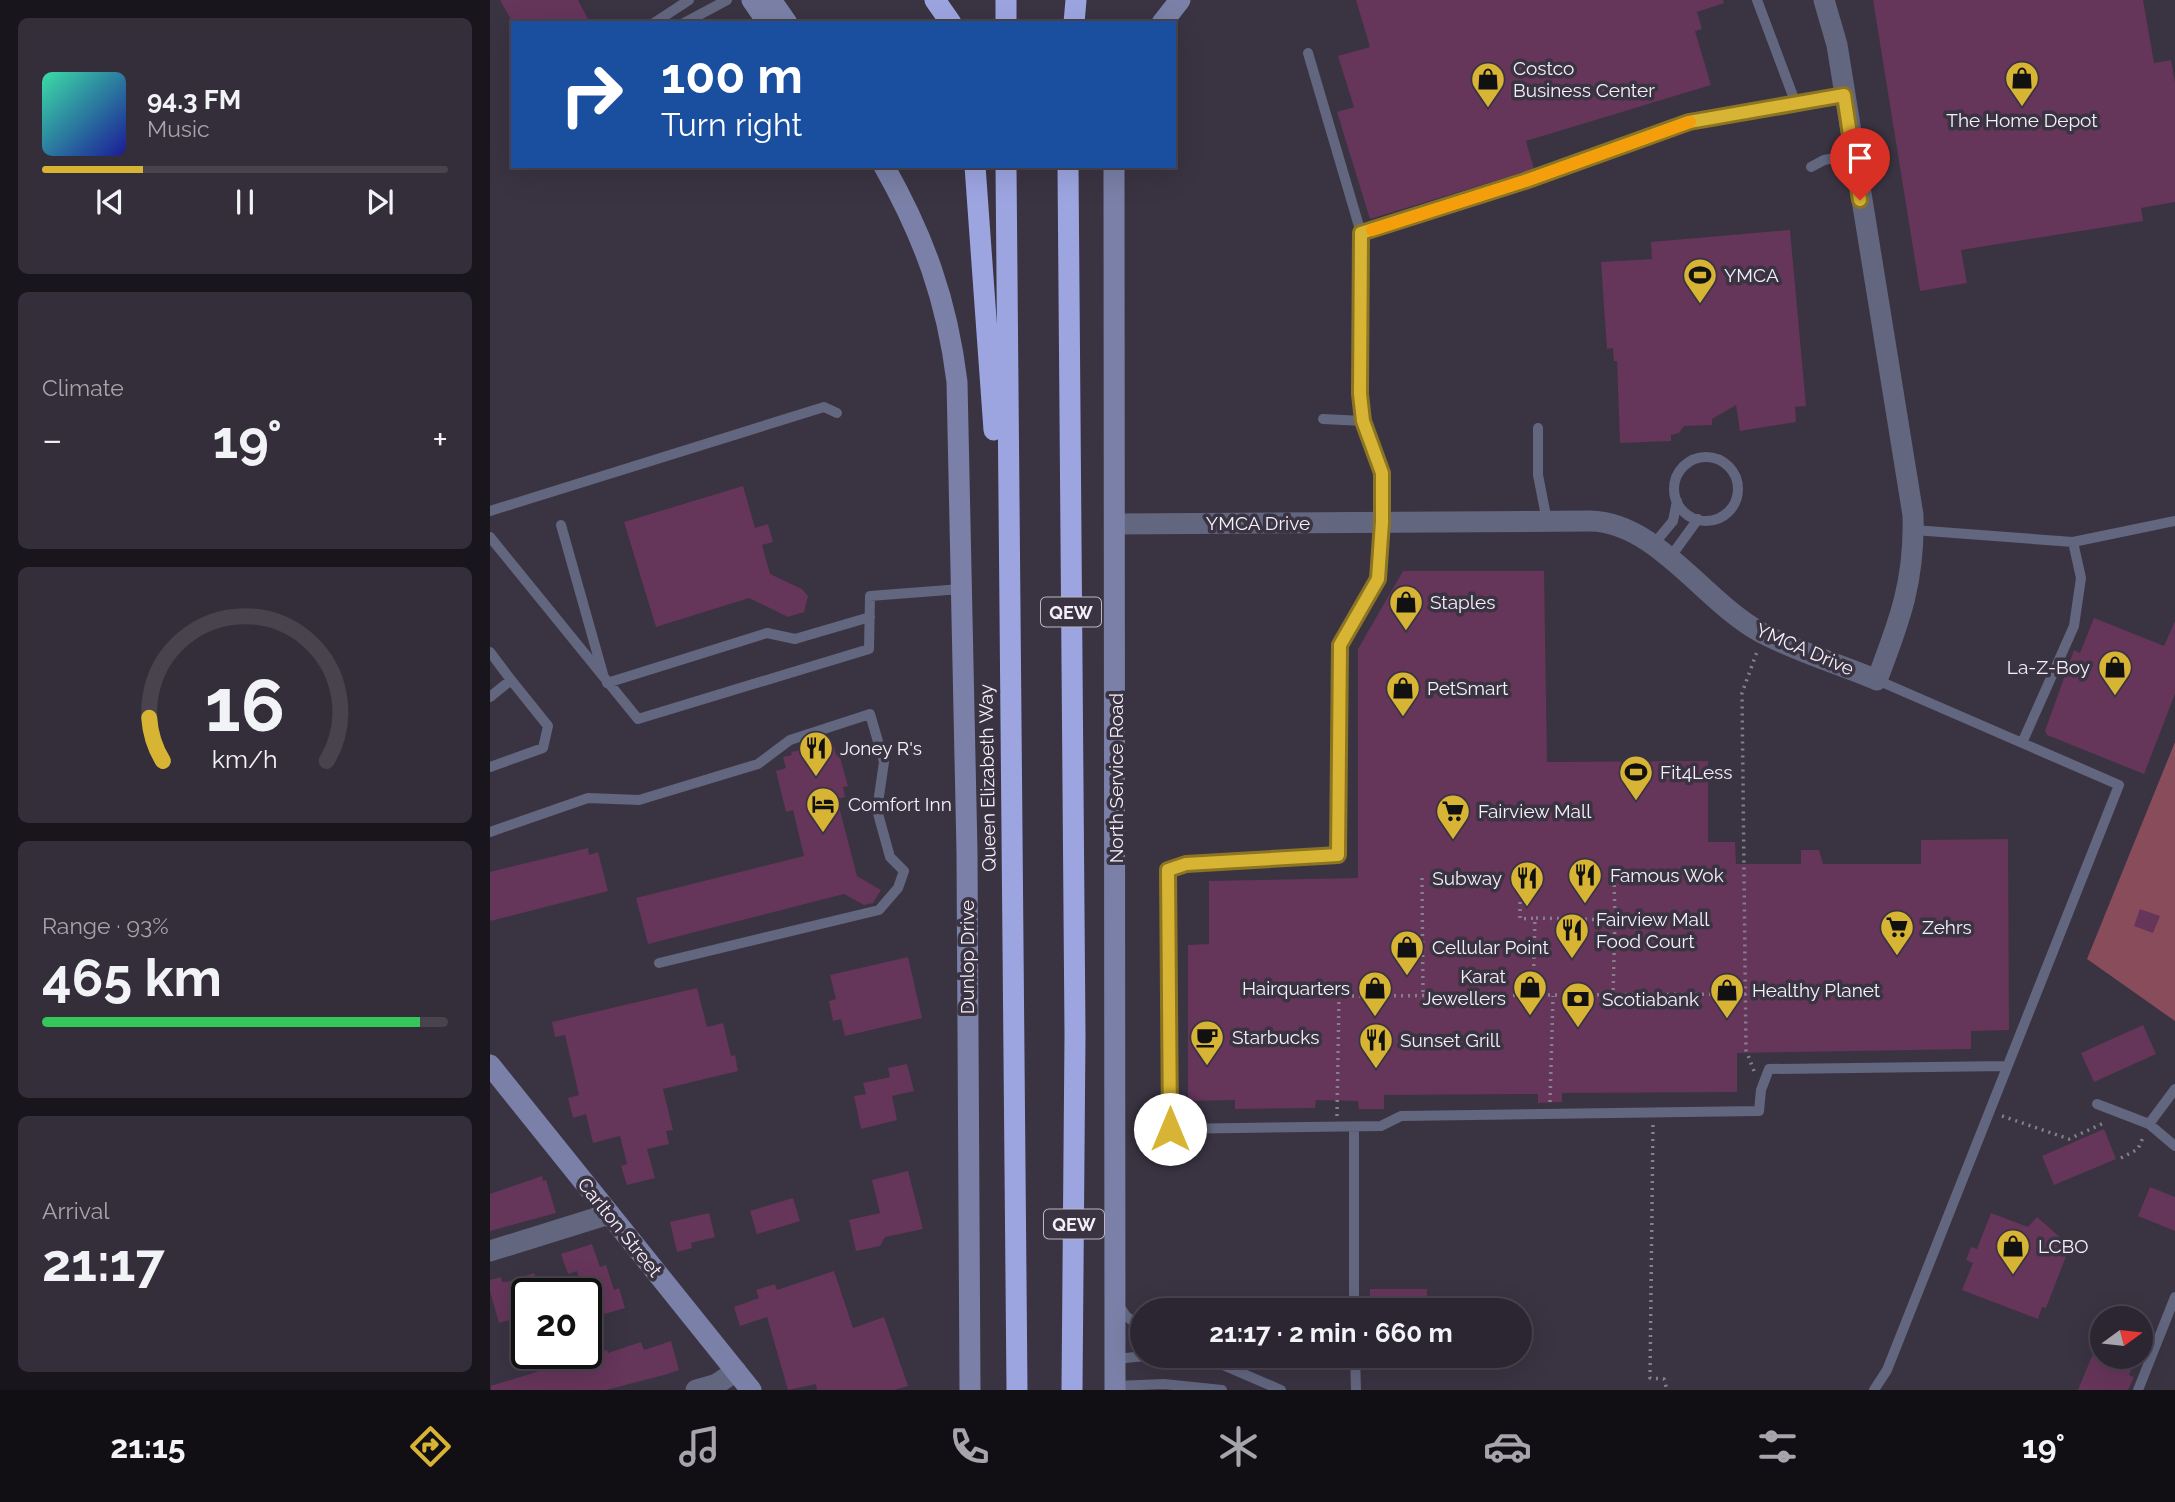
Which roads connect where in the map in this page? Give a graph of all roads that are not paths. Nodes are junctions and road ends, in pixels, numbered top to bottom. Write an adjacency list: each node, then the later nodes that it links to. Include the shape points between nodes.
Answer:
1 (689, 0): 12 (lane)
2 (727, 0): 13 (lane)
3 (752, 0): 14 (street)
4 (771, 0): 15 (street)
5 (935, 0): 16 (highway)
6 (1006, 0): 17 (highway)
7 (1067, 0): 18 (highway)
8 (1076, 0): 19 (highway)
9 (1180, 0): 20 (street)
10 (1756, 0): 23 (lane)
11 (1824, 0): 22 (street, YMCA Drive)
12 (657, 21)
13 (688, 21)
14 (767, 21)
15 (786, 21)
16 (950, 21)
17 (1006, 21)
18 (1067, 21)
19 (1074, 21)
20 (1164, 21)
21 (1308, 53): 33 (lane)
22 (1844, 95): 23 (lane); 24 (street, YMCA Drive)
23 (1796, 104): 33 (lane, via 1689,122)
24 (1853, 155): 25 (lane); 46 (street, YMCA Drive)
25 (1811, 167)
26 (878, 168): 32 (street, Dunlop Drive)
27 (885, 168): 32 (street, Dunlop Drive)
28 (975, 168): 53 (highway)
29 (1006, 168): 53 (highway, Queen Elizabeth Way)
30 (1068, 168): 86 (highway, QEW, via 1075,1035)
31 (1114, 168): 44 (street, North Service Road)
32 (901, 197): 51 (street, Dunlop Drive, via 928,254 951,338 957,382)
33 (1361, 233): 36 (lane)
34 (836, 412): 39 (lane, via 824,407)
35 (1324, 419): 36 (lane)
36 (1363, 421): 42 (lane, via 1382,473)
37 (1538, 428): 43 (lane, via 1538,475)
38 (1677, 501): 40 (lane); 40 (lane, via 1675,480 1686,464 1704,457 1722,461 1737,484 1735,503 1715,519); 49 (lane, via 1673,521)
39 (490, 511)
40 (1698, 519): 50 (lane)
41 (2175, 521): 48 (lane)
42 (1382, 522): 43 (street, YMCA Drive); 44 (street, YMCA Drive); 68 (lane, via 1378,579 1340,645 1338,855 1186,864 1168,870 1170,1129)
43 (1547, 522): 49 (street, YMCA Drive, via 1599,521 1624,526)
44 (1116, 524): 74 (street, North Service Road)
45 (561, 525): 57 (lane)
46 (1914, 530): 48 (lane); 56 (street, YMCA Drive, via 1909,591)
47 (490, 537): 57 (lane)
48 (2073, 542): 59 (lane, via 2081,578 2074,626)
49 (1653, 545): 50 (street, YMCA Drive)
50 (1669, 559): 56 (street, YMCA Drive, via 1763,634)
51 (961, 589): 52 (lane, via 870,596); 84 (street, Dunlop Drive)
52 (870, 617): 57 (lane, via 795,639 767,633); 57 (lane, via 869,649 638,719)
53 (1008, 634): 85 (highway, Queen Elizabeth Way)
54 (490, 652): 55 (lane)
55 (511, 680): 58 (lane); 60 (lane, via 548,726 544,748)
56 (1877, 680): 59 (lane)
57 (606, 682)
58 (490, 697)
59 (2022, 743): 64 (lane, via 2119,785)
60 (490, 767)
61 (490, 832): 62 (lane, via 588,798 639,800 758,764 790,740 870,714 884,762 877,810 890,858 904,871 892,895 879,910)
62 (659, 964)
63 (490, 1065): 70 (street, Carlton Street)
64 (2007, 1066): 68 (lane, via 1769,1069 1759,1111 1401,1116 1381,1126); 90 (lane, via 1888,1370)
65 (2175, 1089): 67 (lane)
66 (2098, 1104): 67 (lane)
67 (2149, 1124): 69 (lane)
68 (1354, 1128): 73 (lane)
69 (2175, 1146)
70 (609, 1214): 71 (street); 80 (street, Carlton Street)
71 (490, 1251)
72 (2175, 1297): 91 (lane)
73 (1354, 1298)
74 (1115, 1300): 75 (lane); 77 (street, North Service Road)
75 (1130, 1319)
76 (1130, 1358): 77 (lane)
77 (1115, 1359): 81 (street, North Service Road)
78 (1228, 1368): 88 (lane)
79 (1355, 1368): 89 (lane)
80 (736, 1371): 82 (street, via 717,1384); 83 (street, Carlton Street)
81 (1115, 1388): 87 (lane, via 1164,1384)
82 (696, 1390)
83 (751, 1390)
84 (970, 1390)
85 (1017, 1390)
86 (1072, 1390)
87 (1222, 1390)
88 (1280, 1390)
89 (1356, 1390)
90 (1874, 1390)
91 (2138, 1390)

